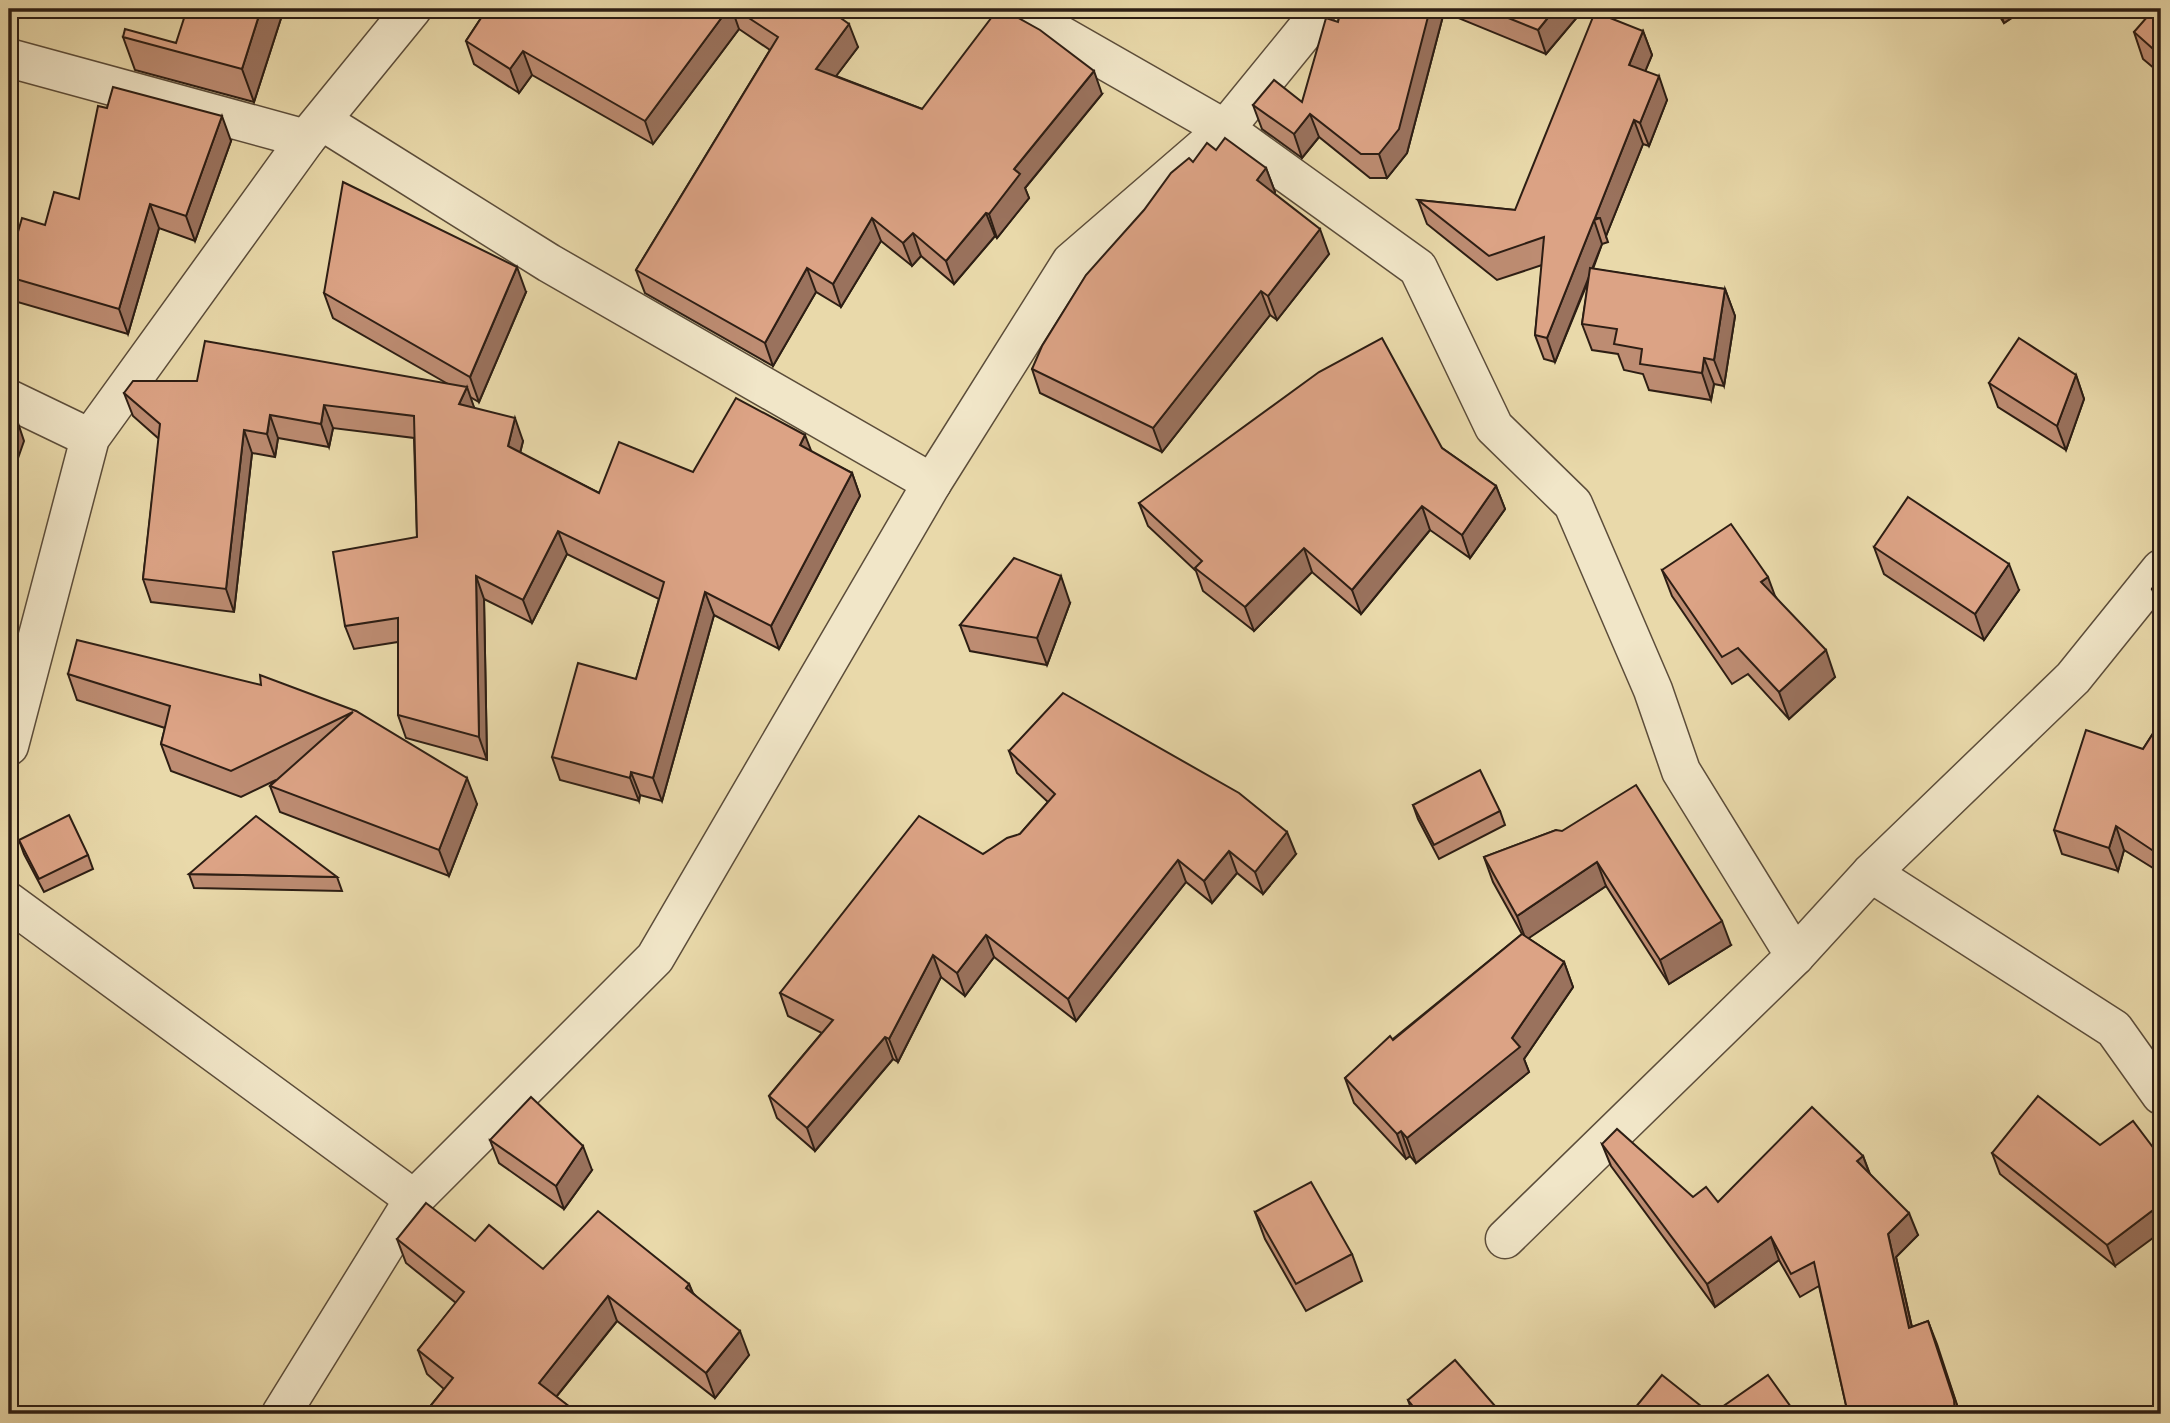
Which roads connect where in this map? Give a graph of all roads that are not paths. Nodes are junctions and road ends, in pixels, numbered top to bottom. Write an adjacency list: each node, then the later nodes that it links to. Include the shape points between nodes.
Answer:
1 (412, 9): 6 (street)
2 (1015, 9): 5 (street)
3 (1317, 9): 5 (street, via 1309,26)
4 (9, 58): 6 (street)
5 (1225, 129): 9 (street, via 1071,262); 14 (street, via 1418,268 1494,427 1573,504 1653,690 1681,771)
6 (314, 130): 8 (street); 9 (street)
7 (9, 399): 8 (street)
8 (90, 438): 11 (street)
9 (932, 483): 16 (street, via 655,958)
10 (2161, 569): 12 (street, via 2073,678)
11 (9, 746)
12 (1871, 873): 14 (street); 15 (street, via 2115,1029)
13 (9, 902): 16 (street)
14 (1795, 956): 17 (street)
15 (2161, 1095)
16 (414, 1199): 18 (street)
17 (1505, 1239)
18 (281, 1414)

